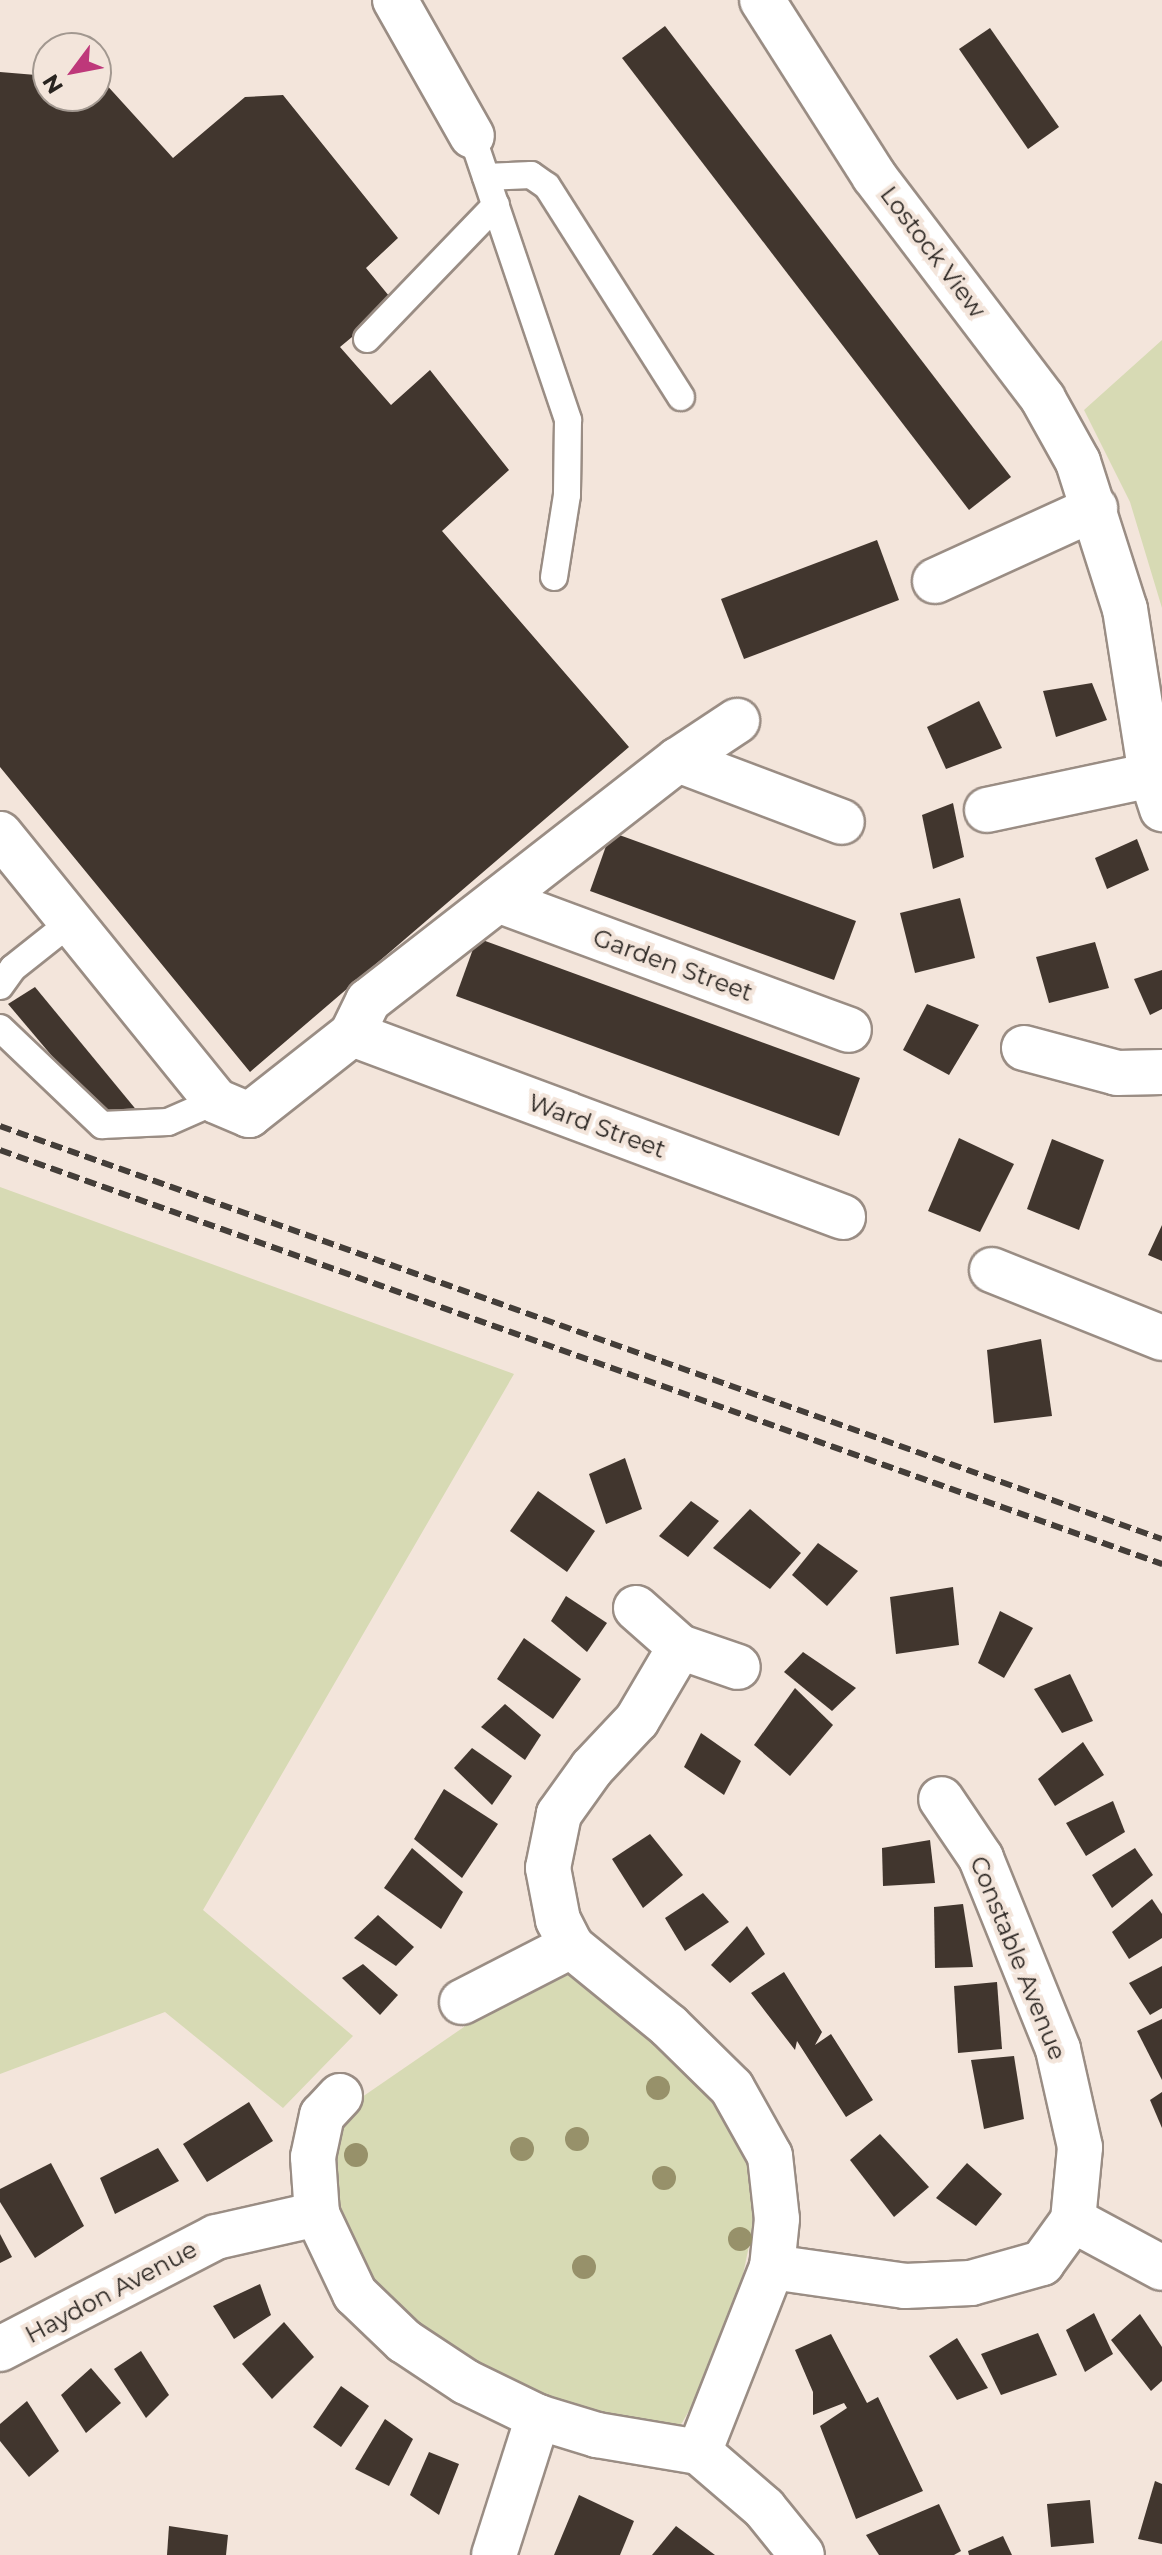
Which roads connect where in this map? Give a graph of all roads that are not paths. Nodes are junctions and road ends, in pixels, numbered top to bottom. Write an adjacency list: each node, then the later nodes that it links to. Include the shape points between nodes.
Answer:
1 (395, 0): 3 (street)
2 (762, 0): 8 (street, Lostock View, via 874,176 1043,399 1078,462)
3 (472, 136): 4 (lane)
4 (486, 177): 5 (lane); 7 (lane, via 531,175 547,186)
5 (496, 205): 6 (lane); 9 (lane, via 568,420 567,495)
6 (367, 339)
7 (681, 397)
8 (1095, 508): 10 (street); 13 (street, Lostock View, via 1125,609)
9 (554, 577)
10 (935, 581)
11 (737, 721): 12 (street)
12 (678, 760): 15 (street); 17 (street)
13 (1157, 792): 14 (street, Lostock View)
14 (987, 810)
15 (842, 822)
16 (0, 834): 18 (street)
17 (498, 900): 21 (street, Garden Street); 22 (street, via 368,1001)
18 (71, 922): 19 (lane, via 13,968); 25 (street)
19 (0, 986)
20 (0, 1028): 25 (lane, via 102,1125 168,1122)
21 (849, 1030)
22 (352, 1034): 25 (street, via 249,1115); 26 (street, Ward Street)
23 (1024, 1048): 24 (street, via 1117,1073)
24 (1162, 1072)
25 (216, 1101)
26 (843, 1217)
27 (992, 1270): 28 (street)
28 (1162, 1338)
29 (636, 1608): 30 (street)
30 (680, 1647): 31 (street); 33 (street, via 637,1720 559,1814 548,1868 558,1920)
31 (738, 1667)
32 (941, 1799): 37 (street, Constable Avenue, via 981,1858 1058,2049 1080,2147)
33 (571, 1946): 34 (street); 38 (street, via 659,2017 732,2088 770,2156 777,2219)
34 (462, 2002)
35 (340, 2096): 36 (street, via 322,2115 313,2157)
36 (317, 2214): 40 (street, Haydon Avenue, via 216,2237); 41 (street, via 355,2294 404,2341 466,2382)
37 (1073, 2220): 38 (street, via 1042,2263 971,2283 905,2286); 39 (street)
38 (772, 2267): 42 (street)
39 (1162, 2268)
40 (0, 2349)
41 (538, 2417): 42 (street, via 597,2435); 43 (street)
42 (699, 2452): 44 (street, via 764,2508)
43 (494, 2555)
44 (802, 2555)

